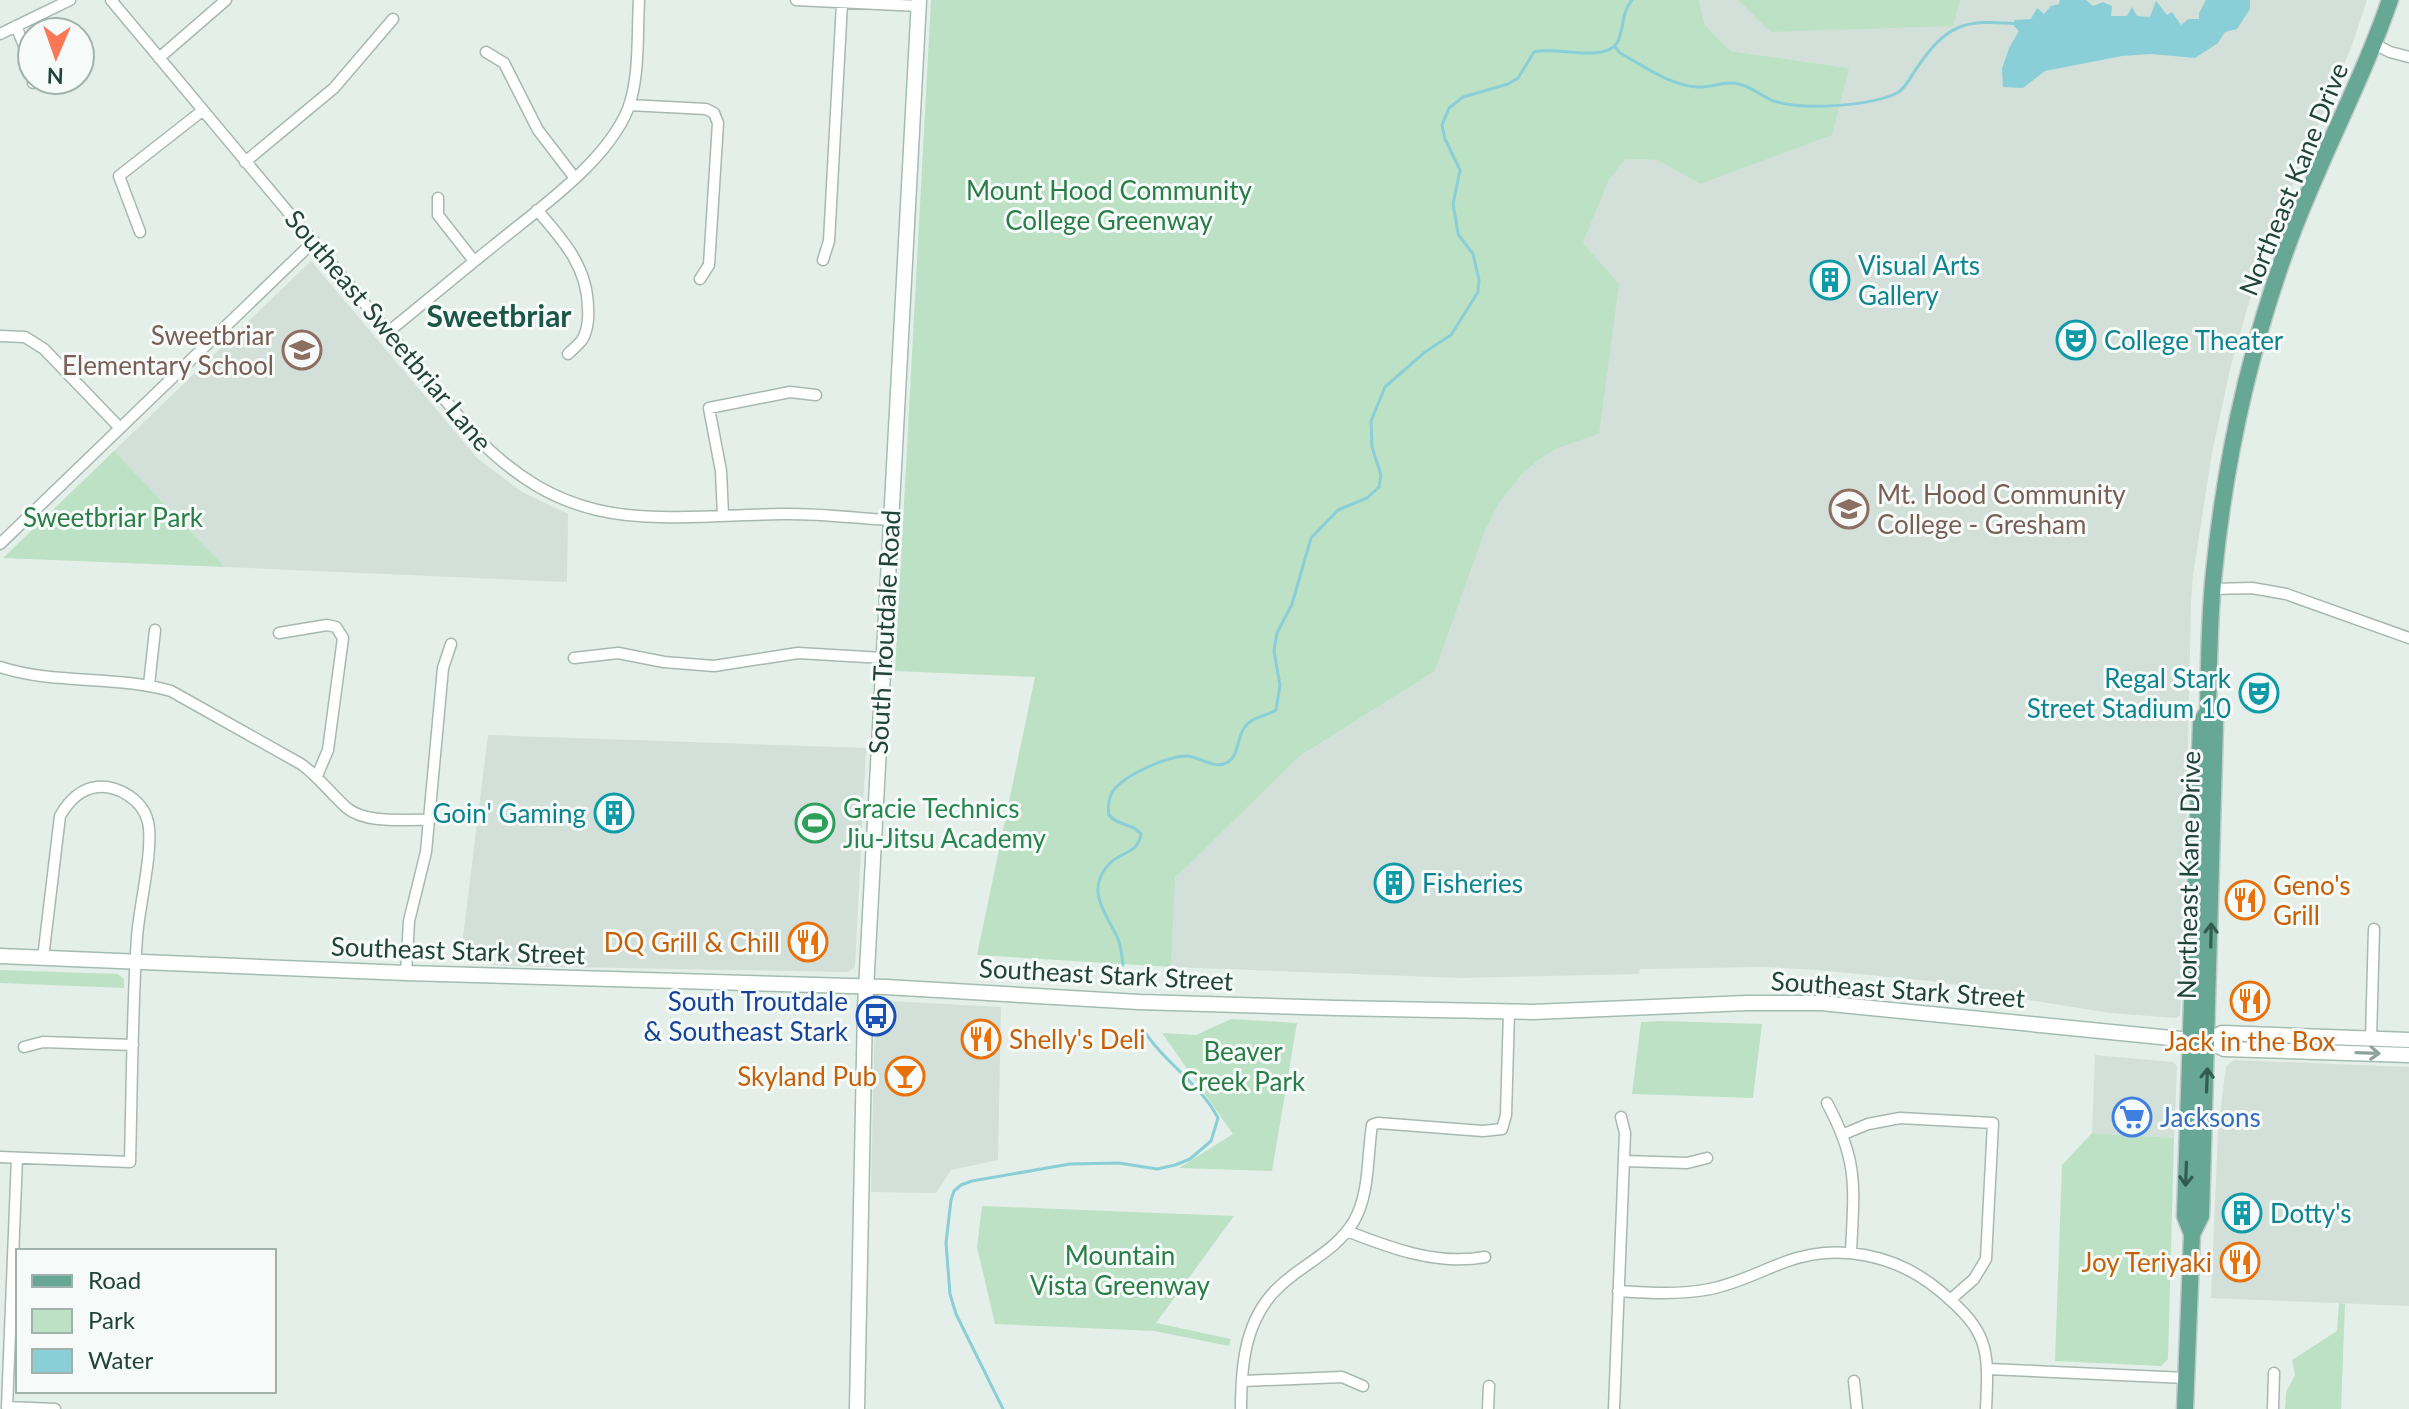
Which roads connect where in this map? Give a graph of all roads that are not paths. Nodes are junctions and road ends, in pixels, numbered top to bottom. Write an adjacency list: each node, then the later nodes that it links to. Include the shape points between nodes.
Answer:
1 (70, 0): 9 (street)
2 (111, 0): 16 (street, Southeast Sweetbriar Lane)
3 (226, 0): 16 (street)
4 (639, 0): 17 (street)
5 (796, 0): 7 (street)
6 (2390, 0): 13 (main road, Northeast Kane Drive)
7 (842, 3): 8 (street); 25 (street, via 829,241)
8 (919, 3): 34 (main road, South Troutdale Road)
9 (37, 16)
10 (393, 19): 19 (street, via 348,75)
11 (16, 26): 12 (street)
12 (0, 34)
13 (2374, 44): 15 (street); 36 (main road, Northeast Kane Drive, via 2307,194 2266,308 2231,451)
14 (486, 52): 20 (street, via 504,63 538,130)
15 (2409, 57)
16 (159, 58): 18 (street, Southeast Sweetbriar Lane)
17 (629, 105): 20 (street, via 615,136); 27 (street, via 714,113 718,123 709,265)
18 (202, 111): 19 (street, Southeast Sweetbriar Lane); 23 (street, via 119,176)
19 (245, 162): 24 (street, Southeast Sweetbriar Lane)
20 (574, 177): 22 (street)
21 (438, 198): 26 (street, via 438,215)
22 (537, 210): 26 (street); 30 (street, via 568,245 584,280 587,327)
23 (140, 232)
24 (314, 241): 28 (street, Southeast Sweetbriar Lane); 32 (street)
25 (823, 260)
26 (474, 261): 28 (street)
27 (700, 279)
28 (388, 332): 33 (street, Southeast Sweetbriar Lane, via 485,446 537,486 591,509 627,517)
29 (0, 336): 32 (street, via 27,333)
30 (568, 354)
31 (816, 395): 33 (street, via 790,392 709,408)
32 (120, 428): 35 (street)
33 (723, 515): 34 (street, Southeast Sweetbriar Lane)
34 (890, 520): 42 (main road, South Troutdale Road)
35 (0, 544)
36 (2212, 589): 39 (street, via 2286,594); 45 (main road, Northeast Kane Drive)
37 (155, 630): 44 (street)
38 (279, 633): 47 (street, via 327,625 336,627 343,638 328,750)
39 (2409, 638)
40 (451, 644): 49 (street, via 443,668)
41 (574, 658): 42 (street, via 618,653 714,666 798,653)
42 (883, 658): 55 (main road, South Troutdale Road)
43 (0, 667): 44 (street)
44 (149, 685): 47 (street, via 202,707)
45 (2208, 711): 46 (main road, Northeast Kane Drive, via 2201,722); 48 (main road, Northeast Kane Drive, via 2215,723)
46 (2200, 755): 48 (main road, via 2207,759 2207,773); 58 (main road, Northeast Kane Drive)
47 (317, 776): 49 (street, via 360,815)
48 (2214, 776): 58 (main road, Northeast Kane Drive, one-way to 48)
49 (428, 820): 54 (street, via 409,921)
50 (2374, 929): 57 (street)
51 (0, 956): 52 (main road, Southeast Stark Street)
52 (43, 958): 53 (main road, Southeast Stark Street); 53 (street, via 60,816 83,791 102,787 137,802 148,823)
53 (136, 962): 54 (main road, Southeast Stark Street); 60 (street)
54 (406, 973): 55 (main road, Southeast Stark Street)
55 (866, 987): 56 (main road, Southeast Stark Street, via 1139,1002); 85 (main road, South Troutdale Road)
56 (1509, 1012): 58 (main road, Southeast Stark Street, via 1821,1003); 70 (street, via 1502,1129 1372,1125 1365,1185)
57 (2371, 1039): 58 (main road, Southeast Stark Street, via 2222,1033); 59 (main road, Southeast Stark Street)
58 (2200, 1040): 62 (main road, Southeast Stark Street, one-way to 62, via 2224,1049); 78 (main road, via 2185,1216 2192,1234)
59 (2409, 1040)
60 (133, 1045): 61 (street, via 43,1042); 67 (street, via 130,1162)
61 (24, 1047)
62 (2409, 1055)
63 (1827, 1103): 65 (street)
64 (1621, 1117): 69 (street)
65 (1844, 1134): 71 (street, via 1855,1185); 75 (street, via 1900,1118 1993,1123 1986,1259 1974,1279)
66 (0, 1157): 67 (street)
67 (17, 1158): 73 (street)
68 (1707, 1158): 69 (street, via 1687,1163)
69 (1624, 1161): 74 (street)
70 (1347, 1231): 72 (street, via 1435,1258); 79 (street, via 1280,1285 1263,1306 1245,1347)
71 (1851, 1252): 74 (street, via 1800,1257 1711,1289); 75 (street, via 1918,1274)
72 (1485, 1257)
73 (15, 1284): 83 (street)
74 (1618, 1291): 88 (street)
75 (1950, 1300): 76 (street, via 1981,1334)
76 (1988, 1369): 78 (street); 90 (street)
77 (2274, 1373): 92 (street)
78 (2186, 1378): 91 (main road)
79 (1243, 1381): 81 (street, via 1342,1377); 86 (street)
80 (1854, 1381): 89 (street)
81 (1363, 1386)
82 (1489, 1386): 87 (street)
83 (7, 1407): 84 (street)
84 (55, 1409)
85 (857, 1409)
86 (1241, 1409)
87 (1488, 1409)
88 (1614, 1409)
89 (1857, 1409)
90 (1986, 1409)
91 (2185, 1409)
92 (2273, 1409)

